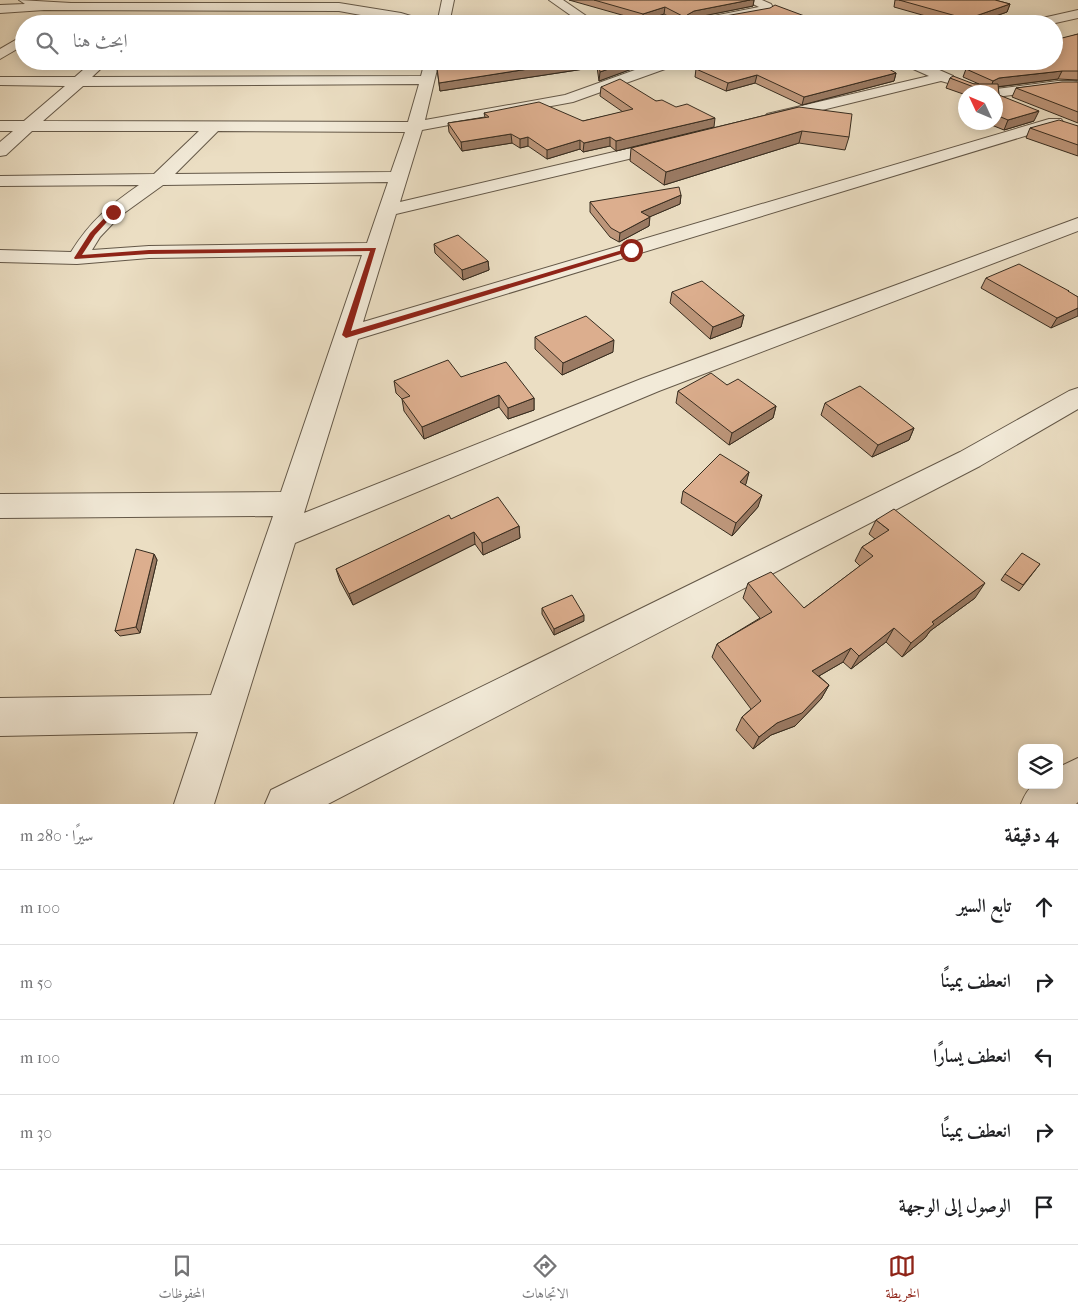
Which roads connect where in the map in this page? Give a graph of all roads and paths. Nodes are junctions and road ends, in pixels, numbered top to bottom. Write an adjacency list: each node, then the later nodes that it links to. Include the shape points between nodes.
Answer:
1 (25, 0): 6 (street)
2 (448, 0): 15 (street)
3 (555, 0): 16 (street)
4 (751, 0): 17 (street, via 768,8)
5 (177, 3): 7 (street); 8 (street); 12 (street)
6 (44, 6): 8 (street); 9 (street)
7 (287, 6): 13 (street); 14 (street, via 347,8)
8 (71, 7): 11 (street)
9 (0, 9)
10 (1078, 14): 18 (street)
11 (59, 15)
12 (160, 15)
13 (272, 15)
14 (394, 15)
15 (445, 15)
16 (578, 15)
17 (735, 15)
18 (1063, 17)
19 (15, 44): 20 (street)
20 (0, 46)
21 (15, 46): 22 (street)
22 (0, 55)
23 (92, 70): 29 (street)
24 (430, 70): 29 (street); 40 (street)
25 (649, 70): 40 (street, via 568,99)
26 (928, 70): 27 (street)
27 (942, 76): 30 (street); 36 (street)
28 (0, 81): 29 (street)
29 (79, 82): 38 (street)
30 (958, 83)
31 (1078, 85): 32 (street)
32 (1003, 92)
33 (1003, 101): 34 (street)
34 (1012, 105)
35 (1030, 112): 53 (street, via 1063,125)
36 (761, 120)
37 (0, 126): 38 (street)
38 (28, 126): 39 (street); 42 (street)
39 (214, 126): 40 (street); 44 (street)
40 (413, 126): 43 (street)
41 (685, 140): 48 (street)
42 (0, 151)
43 (397, 177): 44 (street); 48 (street)
44 (159, 179): 46 (street); 52 (street, via 113,212 92,234)
45 (0, 180): 46 (street)
46 (21, 180): 47 (street)
47 (0, 201)
48 (386, 212): 50 (street)
49 (1078, 224): 57 (street, via 650,385)
50 (374, 249): 52 (street, via 149,252); 53 (street)
51 (0, 256): 52 (street)
52 (77, 258)
53 (346, 335): 55 (street)
54 (1078, 397): 62 (street, via 970,459)
55 (291, 504): 56 (street); 57 (street)
56 (0, 506)
57 (281, 535): 58 (street)
58 (223, 714): 59 (street); 61 (street)
59 (0, 717)
60 (1078, 778): 63 (street)
61 (194, 804)
62 (285, 804)
63 (1041, 804)

